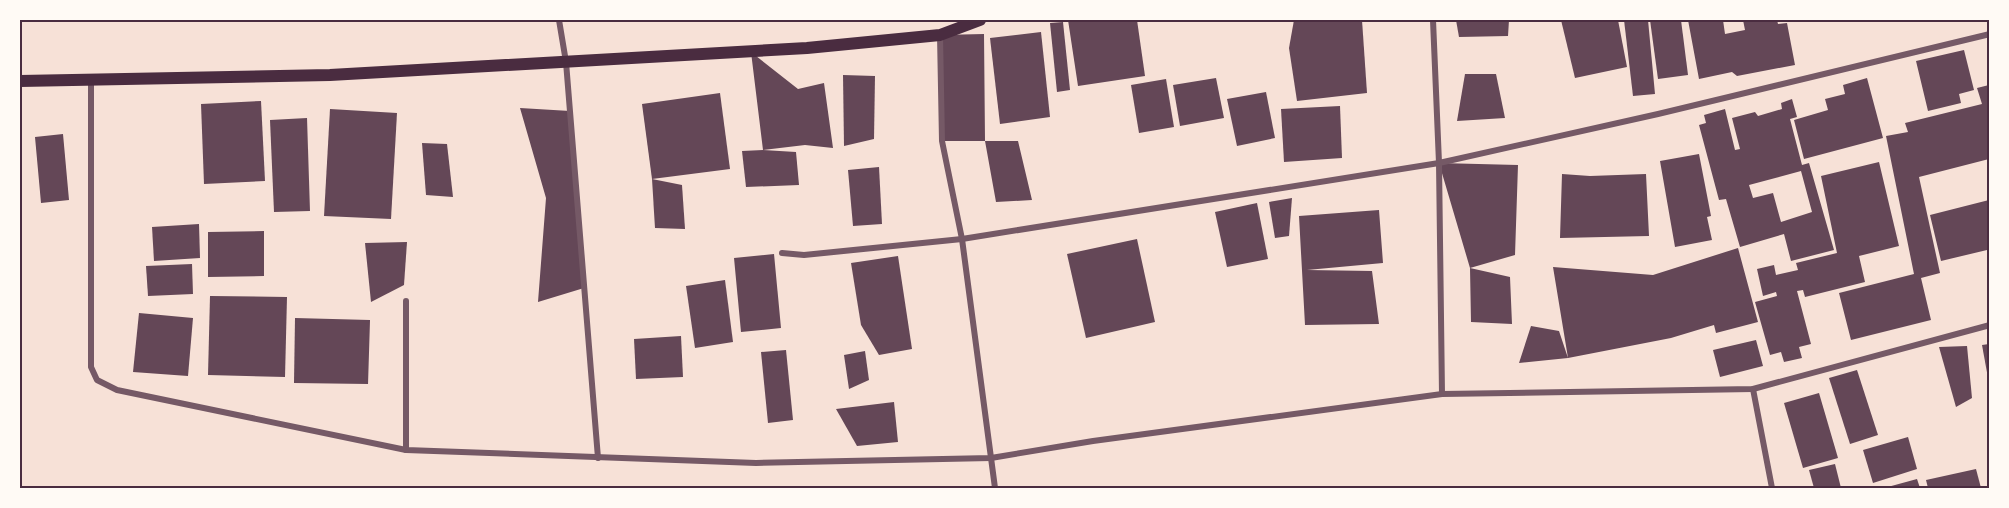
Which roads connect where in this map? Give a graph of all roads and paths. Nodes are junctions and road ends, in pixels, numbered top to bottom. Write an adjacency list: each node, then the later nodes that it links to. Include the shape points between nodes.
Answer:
1 (560, 20): 6 (street)
2 (980, 20): 5 (main road)
3 (1433, 20): 9 (street)
4 (1989, 34): 9 (street)
5 (940, 35): 6 (main road, via 807,48); 10 (street, via 942,141)
6 (566, 62): 7 (main road, via 330,75); 17 (street)
7 (91, 80): 8 (main road); 16 (street, via 91,367 98,380 117,390)
8 (20, 81)
9 (1439, 163): 10 (street); 15 (street)
10 (962, 239): 11 (street, via 804,255); 18 (street)
11 (782, 253)
12 (406, 301): 16 (street)
13 (1989, 325): 14 (street)
14 (1753, 389): 15 (street); 20 (street)
15 (1442, 394): 18 (street)
16 (406, 450): 17 (street)
17 (598, 458): 18 (street, via 756,463)
18 (991, 458): 19 (street)
19 (995, 489)
20 (1772, 489)

